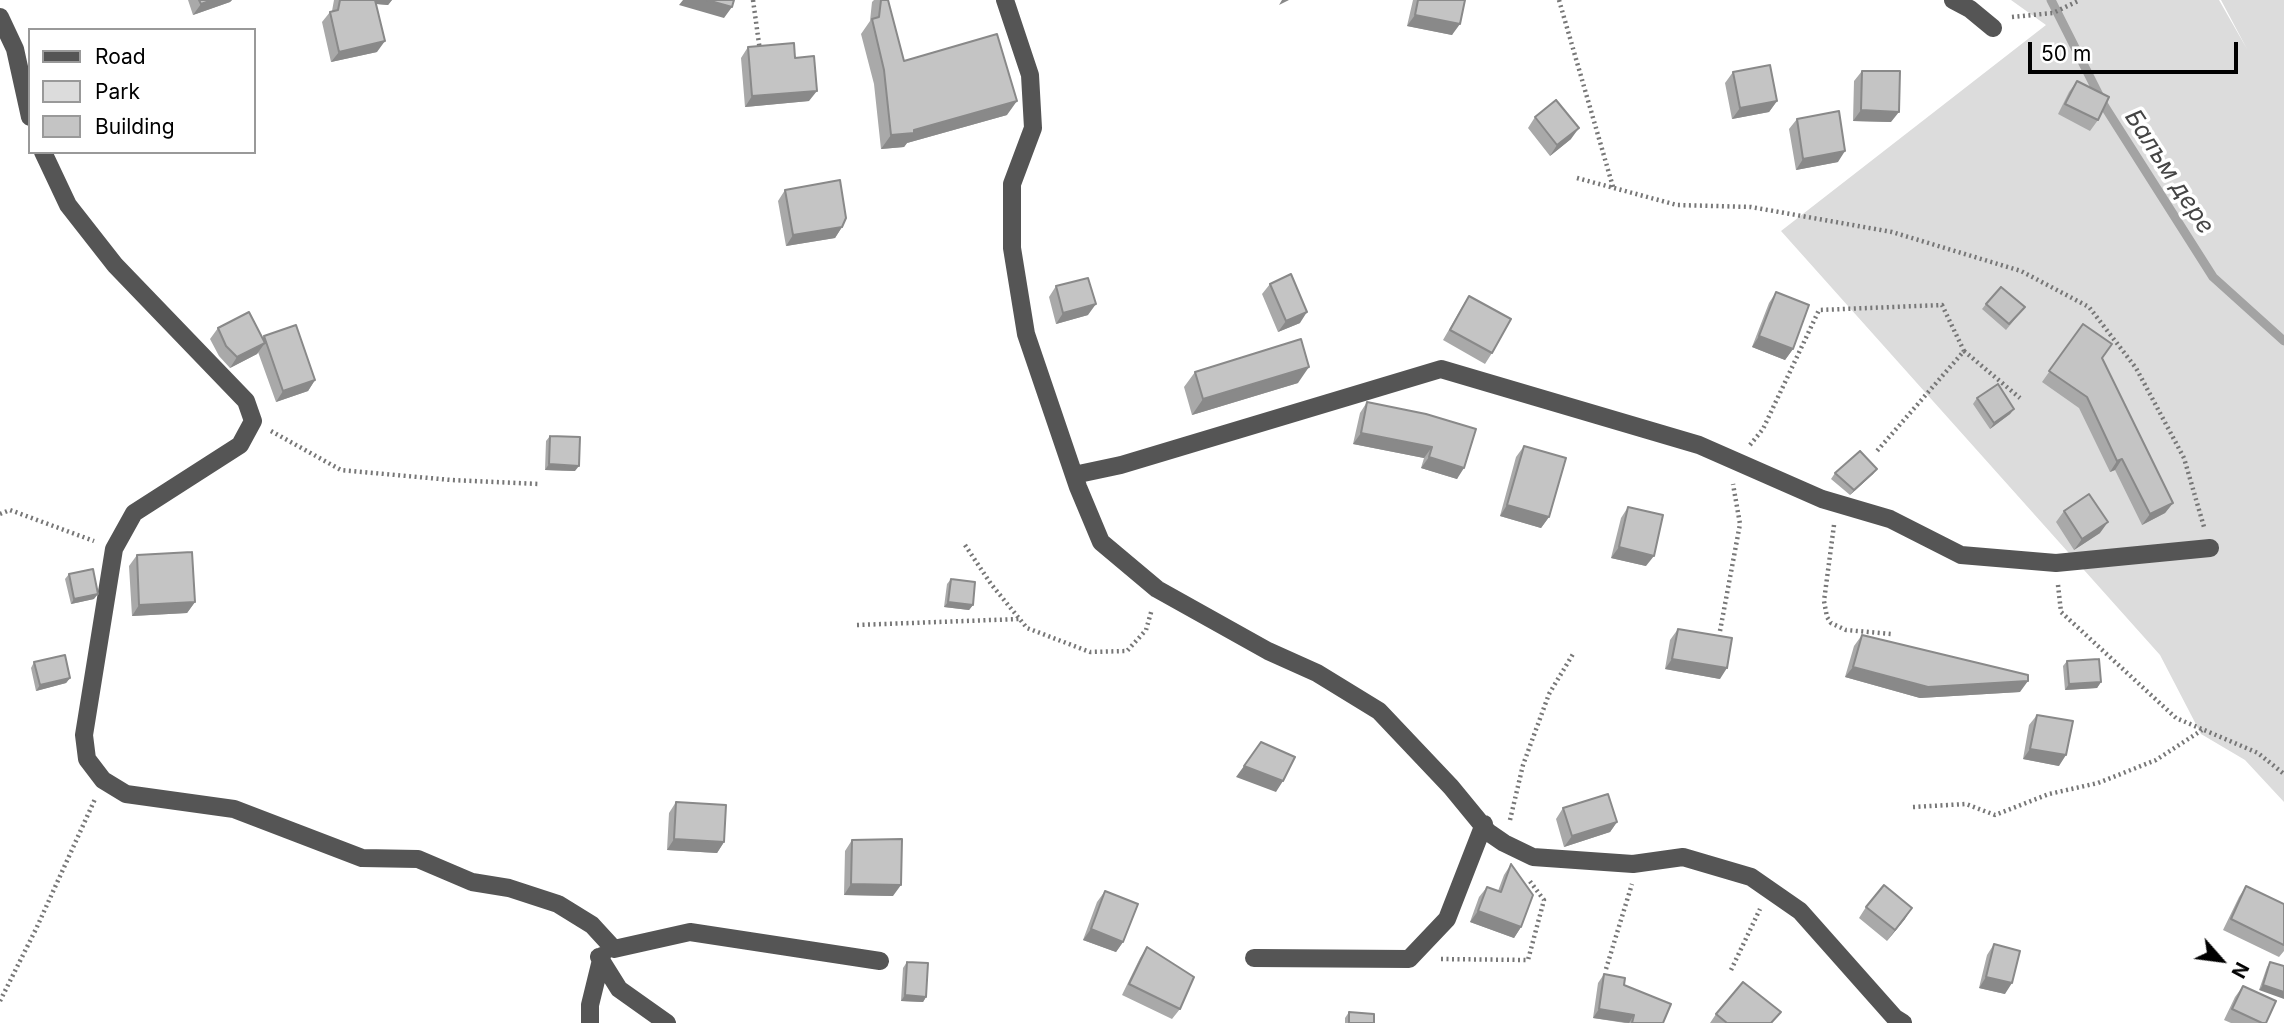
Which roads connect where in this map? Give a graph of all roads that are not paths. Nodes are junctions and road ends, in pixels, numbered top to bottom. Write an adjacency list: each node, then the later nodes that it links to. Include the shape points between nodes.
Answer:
1 (1005, 0): 7 (street, via 1030,75 1033,128 1012,184 1012,248 1026,334)
2 (1953, 0): 4 (street)
3 (0, 17): 5 (street, via 15,49)
4 (1993, 27)
5 (28, 108)
6 (44, 154): 10 (street, via 68,205 83,225 115,265 246,401 253,421 240,445 134,513 114,548 84,735 87,759 103,780 125,794 234,809 362,858 418,859 472,882 558,904 592,925)
7 (1074, 475): 8 (street, via 1441,369 1699,445 1836,503 1889,519 1961,555 2056,563); 9 (street, via 1101,542 1157,589 1379,711)
8 (2210, 548)
9 (1485, 824): 11 (street, via 1447,919 1409,959); 15 (street, via 1504,844 1533,857 1639,863 1683,858 1751,877 1800,911)
10 (607, 953): 12 (street, via 690,932); 13 (street); 14 (street, via 619,989)
11 (1254, 958)
12 (880, 961)
13 (590, 1023)
14 (667, 1023)
15 (1903, 1023)

